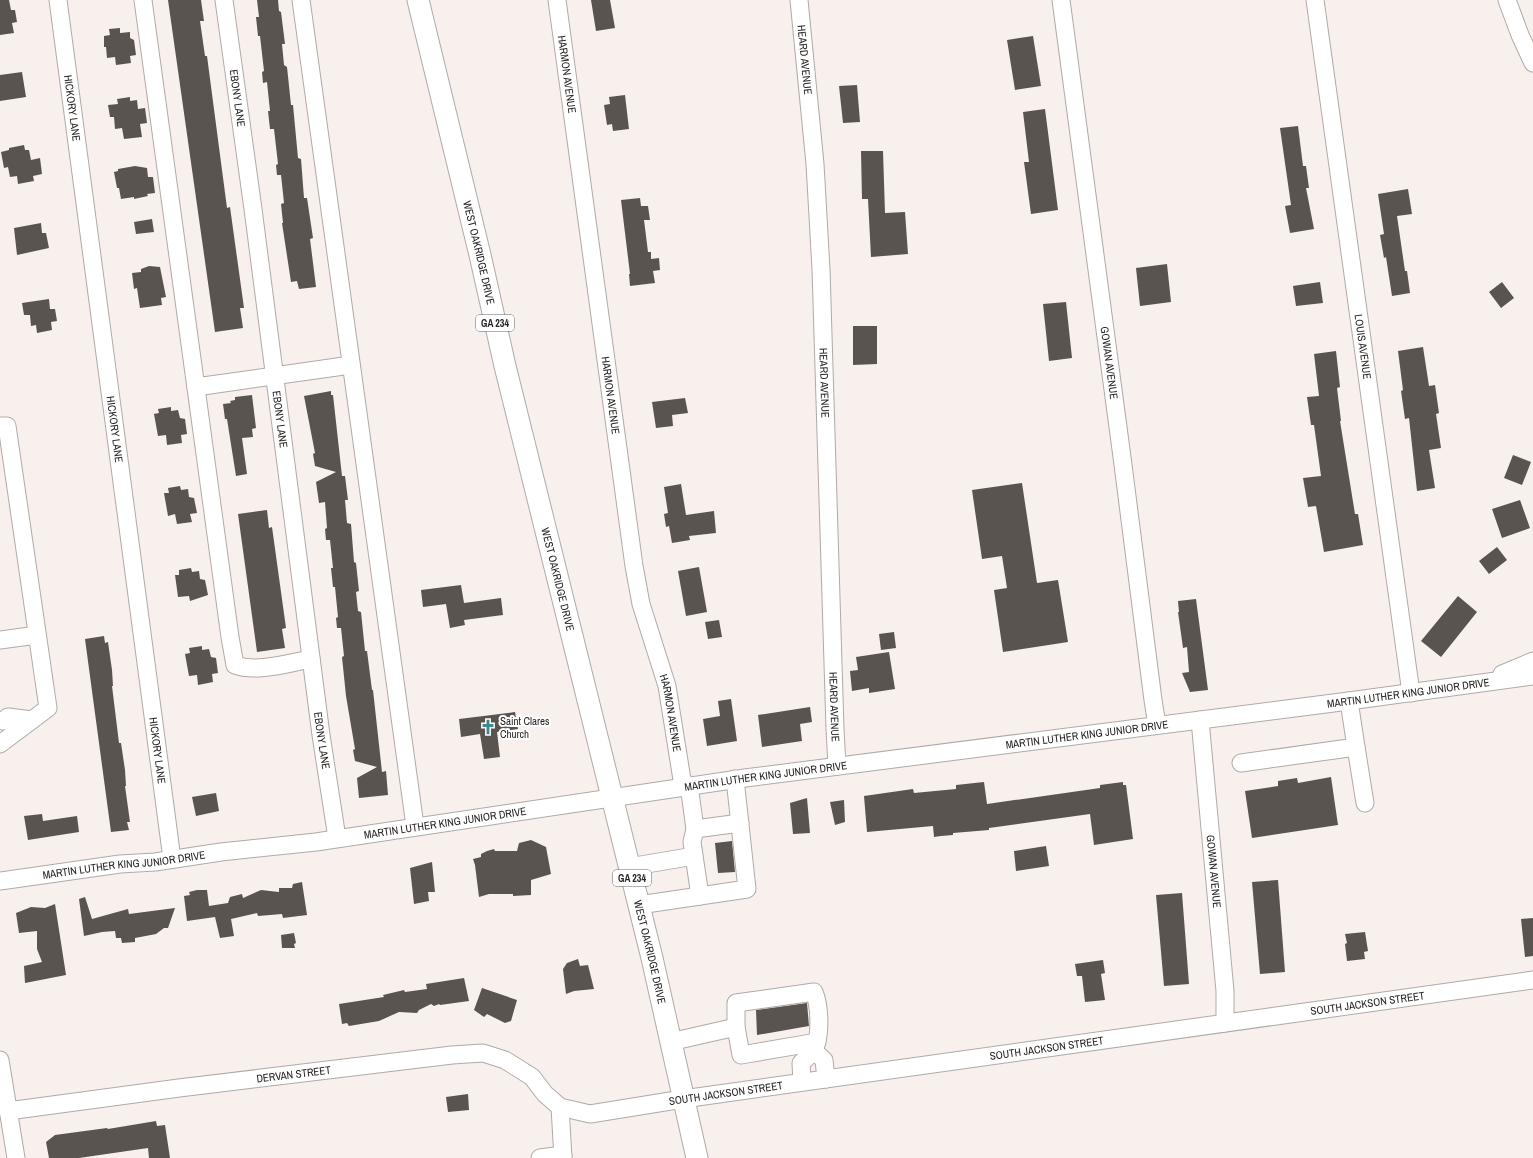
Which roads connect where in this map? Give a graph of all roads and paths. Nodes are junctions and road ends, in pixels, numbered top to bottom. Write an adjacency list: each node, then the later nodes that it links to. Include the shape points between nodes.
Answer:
1 (58, 0): 41 (street, HICKORY LANE)
2 (143, 0): 14 (street)
3 (224, 0): 13 (street, EBONY LANE)
4 (301, 0): 12 (street)
5 (418, 0): 34 (main road, WEST OAKRIDGE DRIVE / GA 234, via 480,255 504,366)
6 (557, 0): 33 (street, HARMON AVENUE, via 634,566 641,604 667,686)
7 (799, 0): 31 (street, HEARD AVENUE, via 815,164 821,269)
8 (1061, 0): 27 (street, GOWAN AVENUE)
9 (1315, 0): 22 (street, LOUIS AVENUE)
10 (1507, 0): 11 (street)
11 (1533, 63)
12 (351, 365): 13 (street); 37 (street)
13 (274, 375): 14 (street); 18 (street, EBONY LANE)
14 (196, 387): 18 (street, via 235,665 258,668)
15 (0, 426): 16 (street, via 6,426)
16 (37, 635): 17 (street); 24 (street, via 48,708)
17 (0, 640)
18 (311, 659): 39 (street, EBONY LANE)
19 (1533, 661): 21 (street)
20 (1533, 676): 21 (street, MARTIN LUTHER KING JUNIOR DRIVE)
21 (1460, 687): 22 (street, MARTIN LUTHER KING JUNIOR DRIVE)
22 (1411, 693): 23 (street, MARTIN LUTHER KING JUNIOR DRIVE)
23 (1349, 701): 25 (street, MARTIN LUTHER KING JUNIOR DRIVE); 29 (street)
24 (32, 720): 26 (street, via 8,717); 28 (street)
25 (1200, 720): 27 (street, MARTIN LUTHER KING JUNIOR DRIVE); 47 (street, GOWAN AVENUE, via 1225,992)
26 (3, 721)
27 (1157, 725): 31 (street, MARTIN LUTHER KING JUNIOR DRIVE)
28 (0, 744)
29 (1356, 747): 30 (street); 35 (street)
30 (1241, 763)
31 (837, 766): 32 (street, MARTIN LUTHER KING JUNIOR DRIVE)
32 (736, 779): 33 (street, MARTIN LUTHER KING JUNIOR DRIVE); 36 (street)
33 (686, 786): 34 (street, MARTIN LUTHER KING JUNIOR DRIVE); 38 (street, HARMON AVENUE)
34 (612, 798): 37 (street, MARTIN LUTHER KING JUNIOR DRIVE); 42 (main road, WEST OAKRIDGE DRIVE / GA 234)
35 (1365, 804)
36 (740, 824): 38 (street); 44 (street, via 747,889)
37 (415, 826): 39 (street, MARTIN LUTHER KING JUNIOR DRIVE)
38 (695, 829): 40 (street, HARMON AVENUE, via 692,842)
39 (337, 838): 41 (street, MARTIN LUTHER KING JUNIOR DRIVE)
40 (694, 856): 42 (street); 44 (street, HARMON AVENUE)
41 (172, 859): 43 (street, MARTIN LUTHER KING JUNIOR DRIVE)
42 (629, 867): 45 (main road, WEST OAKRIDGE DRIVE / GA 234)
43 (0, 881)
44 (700, 896): 45 (street)
45 (639, 905): 49 (main road, WEST OAKRIDGE DRIVE / GA 234)
46 (1533, 980): 47 (street, SOUTH JACKSON STREET)
47 (1225, 1023): 52 (street, SOUTH JACKSON STREET)
48 (736, 1027): 49 (street); 50 (street, via 741,1055); 50 (street, via 736,1003 814,992 818,1000 819,1026)
49 (670, 1042): 54 (main road, WEST OAKRIDGE DRIVE / GA 234)
50 (815, 1047): 52 (street, via 824,1060); 53 (street, via 801,1063)
51 (1, 1070): 56 (street)
52 (826, 1079): 53 (street, SOUTH JACKSON STREET)
53 (802, 1082): 54 (street, SOUTH JACKSON STREET)
54 (683, 1099): 55 (street, SOUTH JACKSON STREET, via 590,1114); 60 (main road, WEST OAKRIDGE DRIVE / GA 234)
55 (560, 1107): 56 (street, DERVAN STREET, via 545,1094 532,1077 506,1060 484,1053 179,1088); 57 (street)
56 (8, 1111): 58 (street)
57 (563, 1157): 59 (street)
58 (16, 1158)
59 (540, 1158)
60 (697, 1158)

